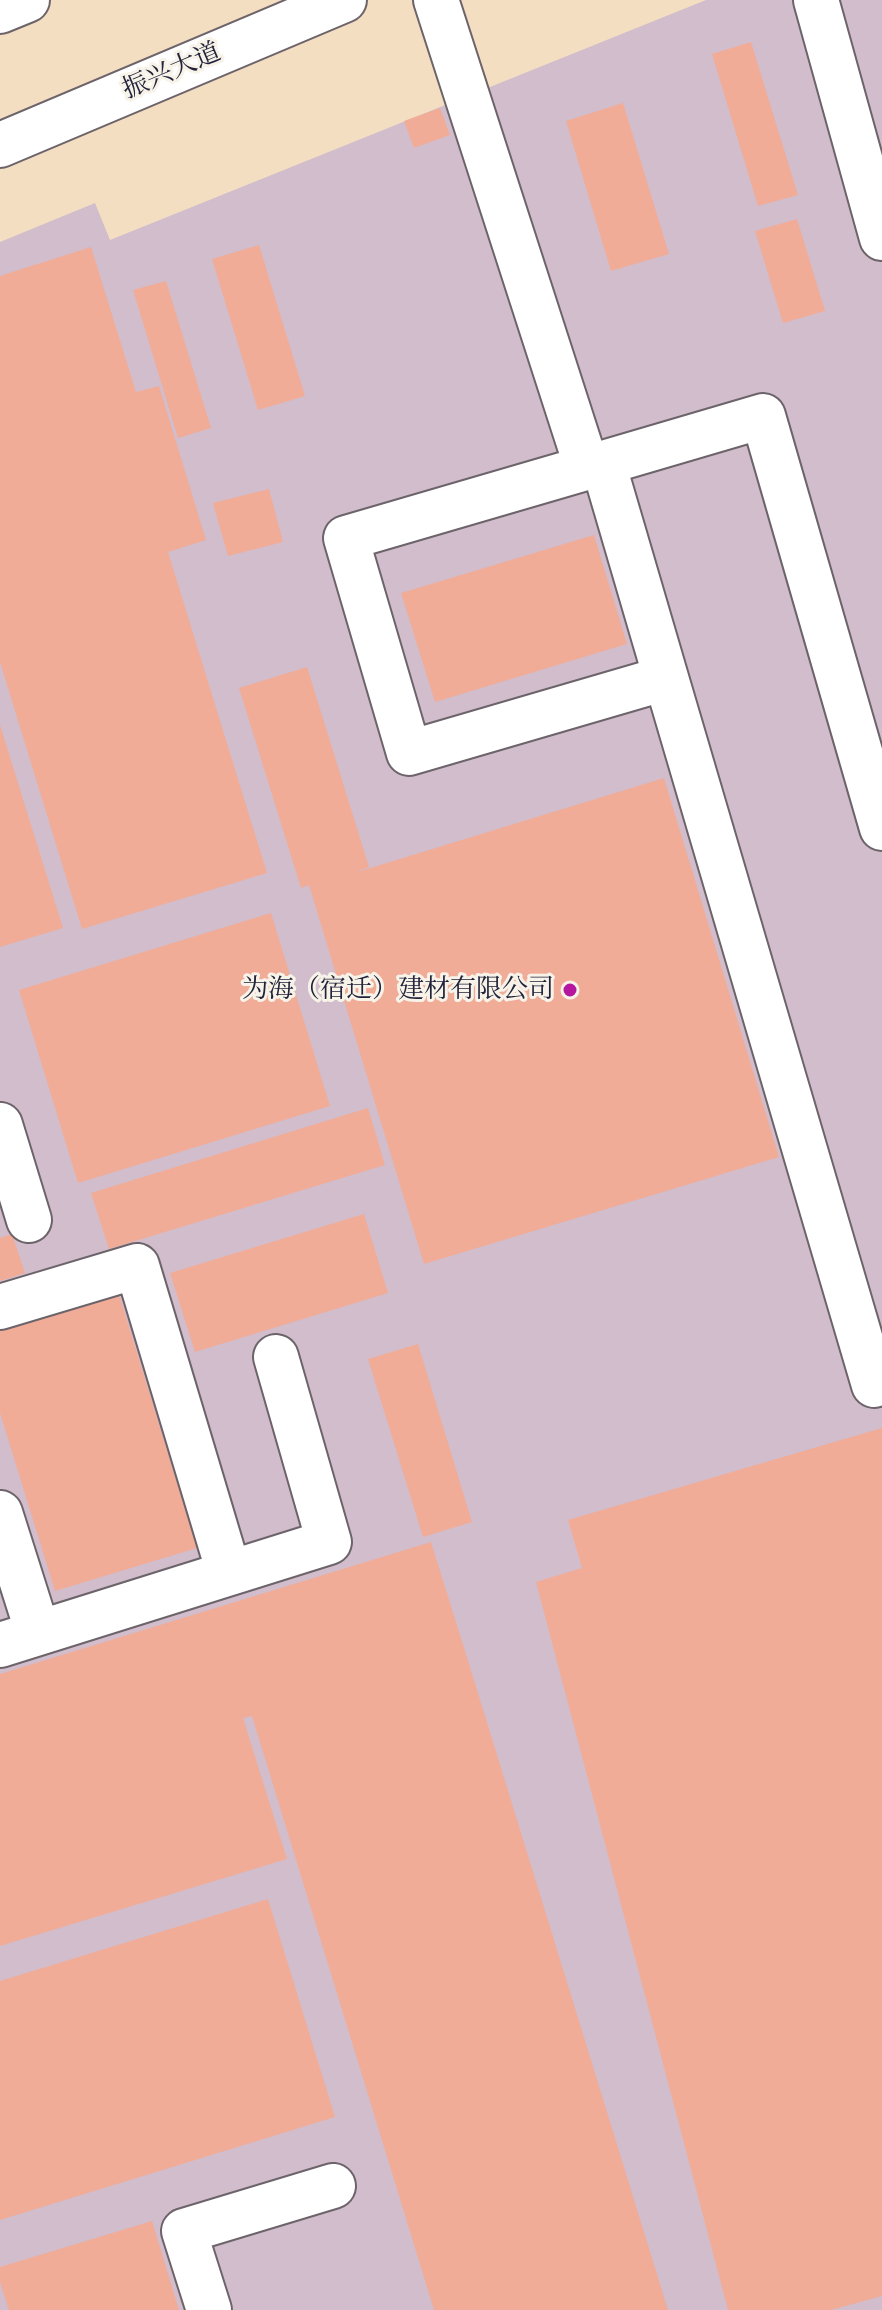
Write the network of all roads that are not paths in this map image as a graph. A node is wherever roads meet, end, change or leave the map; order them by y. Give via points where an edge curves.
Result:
1 (27, 0) edge
2 (344, 0) edge
3 (436, 0) edge
4 (816, 0) edge
5 (0, 11) edge
6 (0, 145) edge
7 (882, 238) edge
8 (595, 465) junction
9 (666, 678) junction
10 (882, 828) edge
11 (0, 1125) edge
12 (29, 1220) dead end
13 (0, 1307) edge
14 (276, 1357) dead end
15 (874, 1385) dead end
16 (0, 1513) edge
17 (229, 1573) junction
18 (19, 1639) edge
19 (333, 2186) dead end
20 (209, 2310) edge

1 - 5 main road
2 - 6 main road, 振兴大道
3 - 8 main road
4 - 7 main road
8 - 9 main road
8 - 9 main road via 346,538 409,753
8 - 10 main road via 763,416
9 - 15 main road
11 - 12 main road
13 - 17 main road via 137,1266
14 - 17 main road via 329,1542
16 - 18 main road
17 - 18 main road
19 - 20 main road via 184,2231

